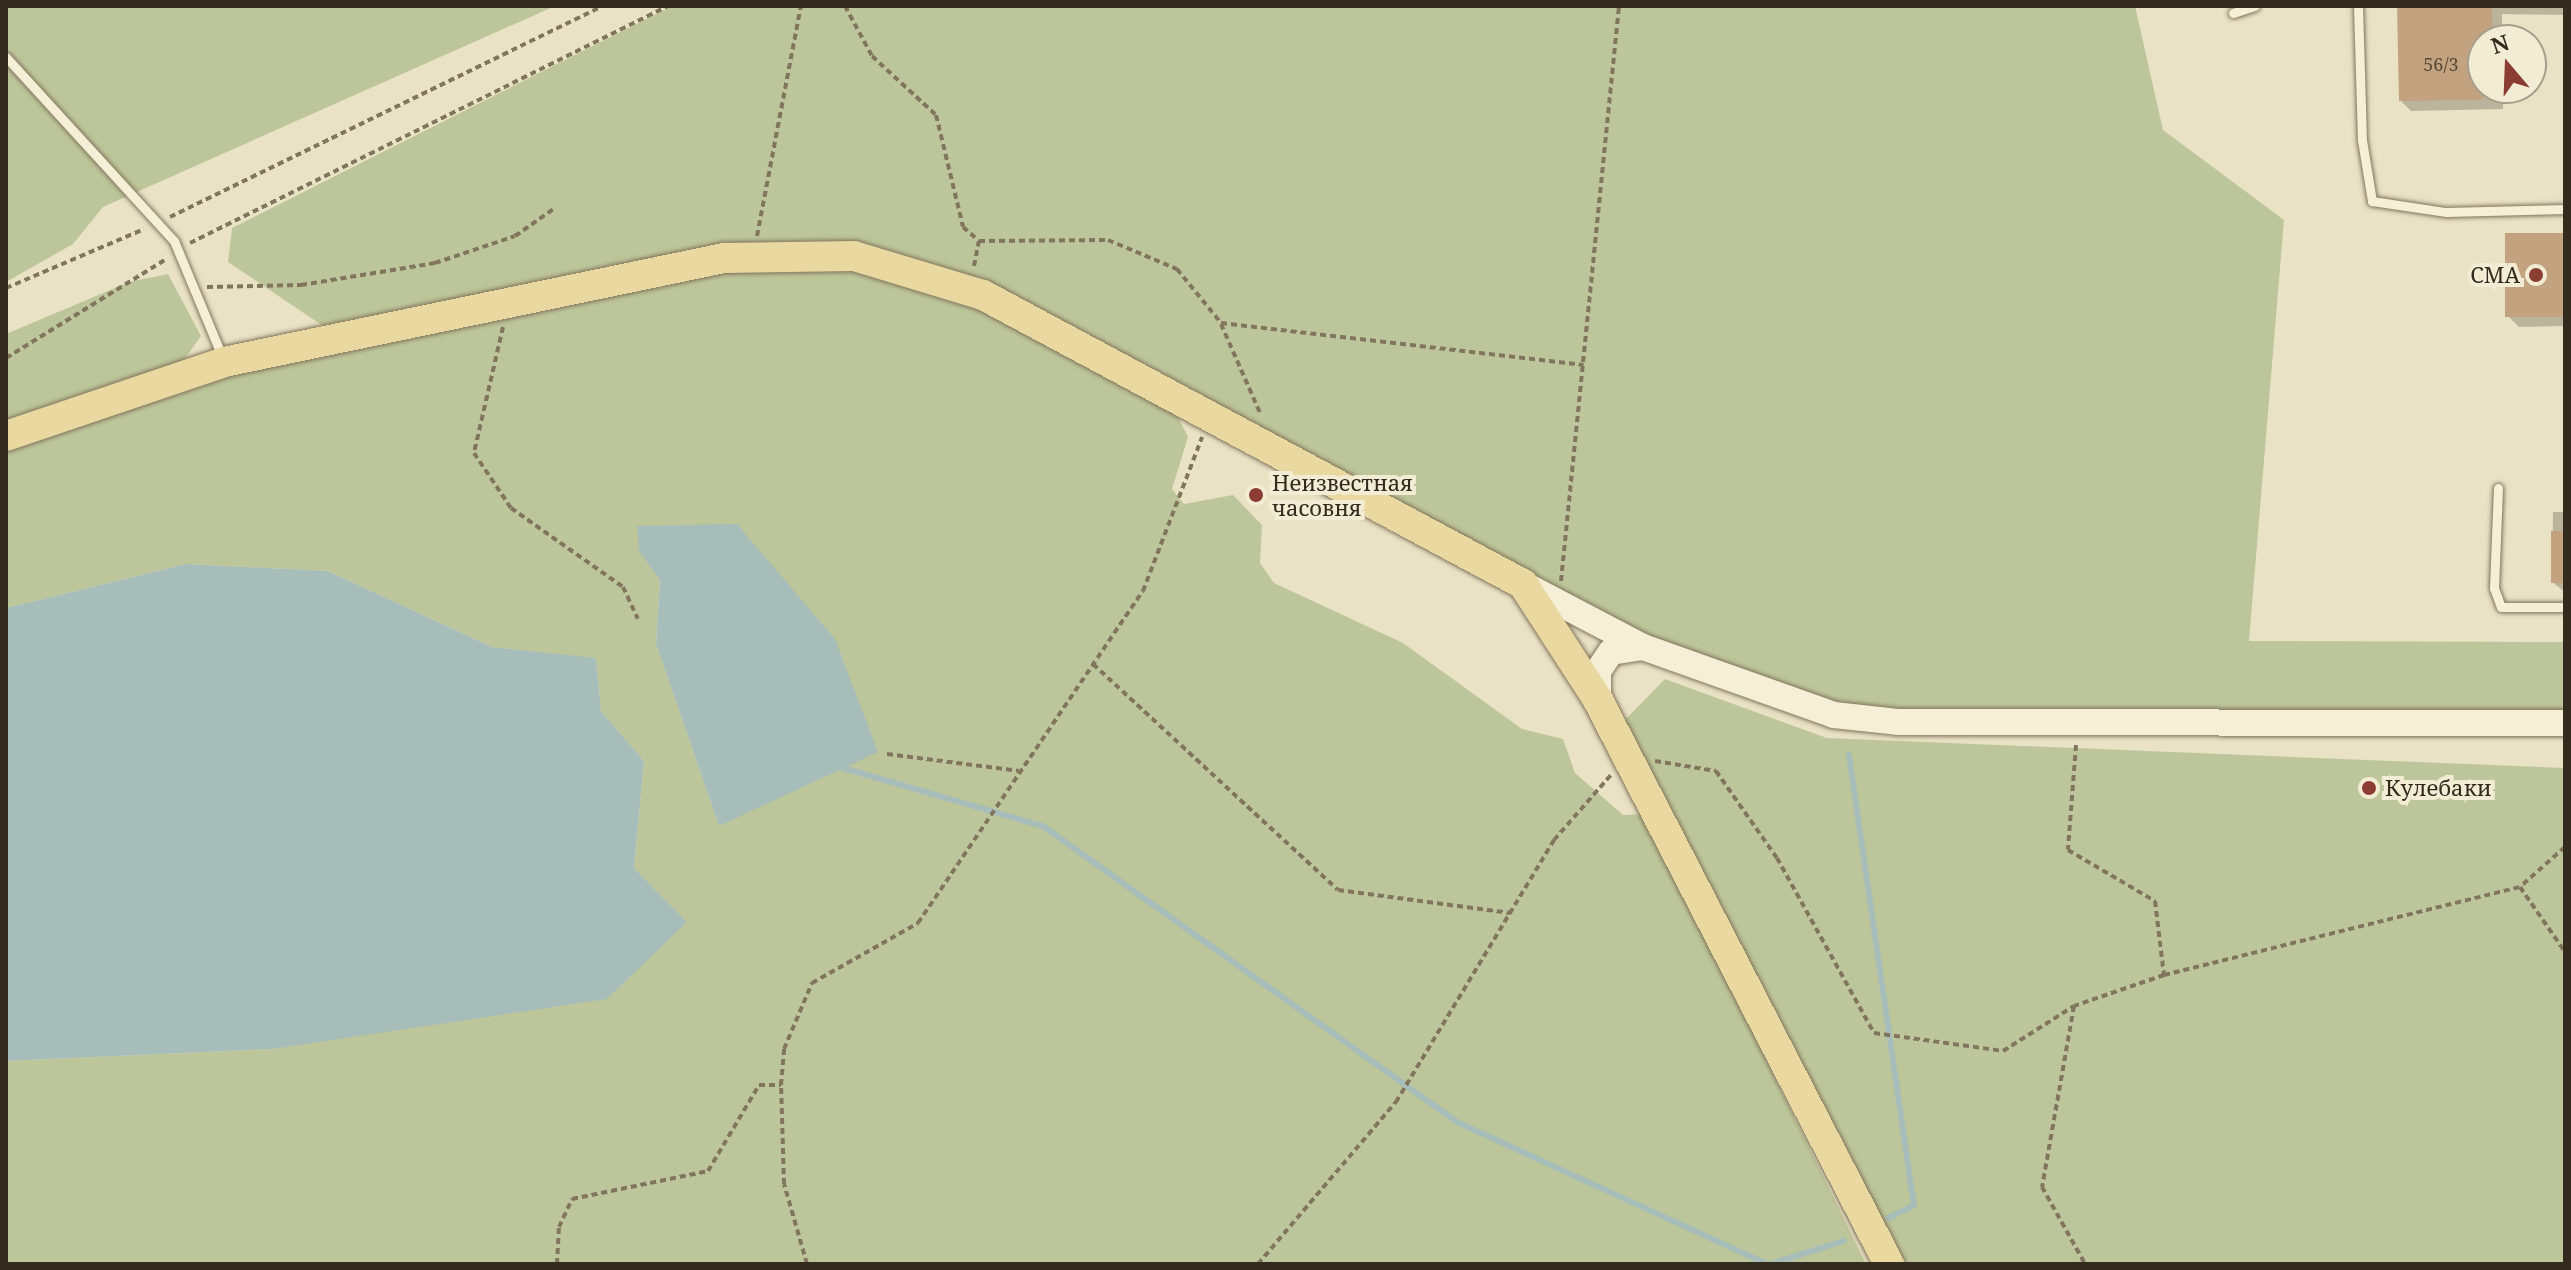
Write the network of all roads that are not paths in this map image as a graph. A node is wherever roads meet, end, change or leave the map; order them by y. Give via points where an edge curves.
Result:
1 (2255, 6) edge
2 (2358, 6) edge
3 (2233, 13) dead end
4 (6, 57) edge
5 (2565, 209) edge
6 (224, 362) junction
7 (6, 436) edge
8 (2498, 488) dead end
9 (1523, 584) junction
10 (2565, 607) edge
11 (1643, 647) junction
12 (1598, 700) junction
13 (2565, 723) edge
14 (1889, 1264) edge

1 - 3 lane
2 - 5 lane via 2372,201 2446,212
4 - 6 lane via 160,222 180,250
6 - 7 main road
6 - 9 main road via 756,254 854,256 928,273
8 - 10 lane via 2494,588 2501,607
9 - 11 main road
9 - 12 main road
11 - 12 main road via 1611,652 1598,671
11 - 13 main road via 1834,715 2077,722
12 - 14 main road

